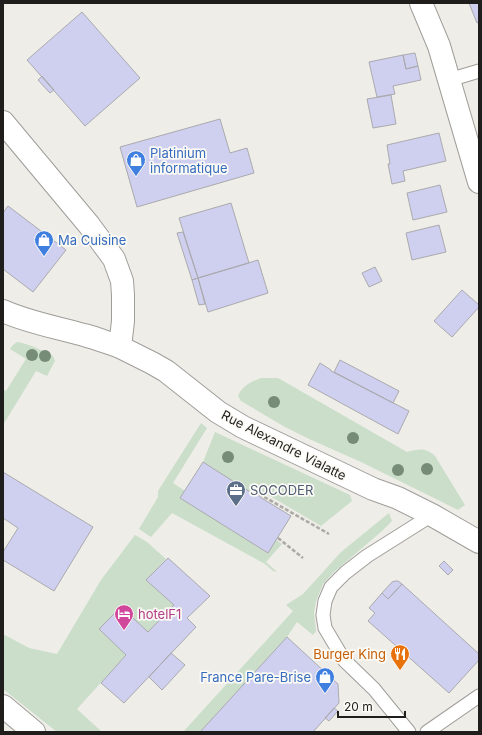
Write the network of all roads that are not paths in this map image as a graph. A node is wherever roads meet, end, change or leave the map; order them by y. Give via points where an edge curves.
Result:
1 (421, 3) edge
2 (479, 71) edge
3 (449, 80) junction
4 (3, 122) edge
5 (479, 182) edge
6 (3, 311) edge
7 (120, 346) junction
8 (432, 515) junction
9 (479, 542) edge
10 (479, 696) edge
11 (3, 706) edge
12 (34, 732) edge
13 (409, 732) edge
14 (427, 732) edge

1 - 3 street via 439,46
2 - 3 lane
3 - 5 street
4 - 7 street via 114,259 122,281 123,295
6 - 7 street, Rue Alexandre Vialatte via 38,324
7 - 8 street, Rue Alexandre Vialatte via 166,371 237,424
8 - 9 street, Rue Alexandre Vialatte
8 - 13 lane via 345,573 331,587 325,601 323,616 325,628 344,660 374,689
10 - 14 lane
11 - 12 street

